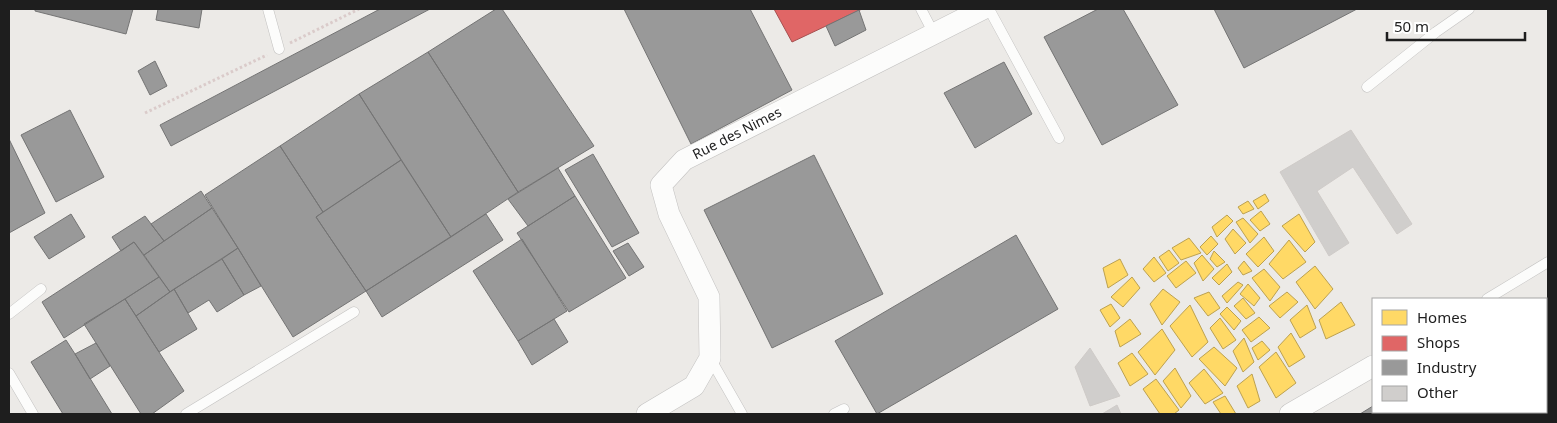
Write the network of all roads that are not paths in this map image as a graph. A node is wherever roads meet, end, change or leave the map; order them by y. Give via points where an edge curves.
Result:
1 (268, 9) edge
2 (921, 9) edge
3 (983, 9) edge
4 (989, 9) edge
5 (1469, 9) edge
6 (934, 34) junction
7 (279, 49) road end
8 (1366, 87) dead end
9 (1059, 138) dead end
10 (1548, 262) edge
11 (41, 289) dead end
12 (1489, 298) edge
13 (354, 312) dead end
14 (9, 314) edge
15 (710, 358) junction
16 (1372, 367) edge
17 (9, 373) edge
18 (844, 409) dead end
19 (33, 414) edge
20 (186, 414) edge
21 (647, 414) edge
22 (742, 414) edge
23 (834, 414) edge
24 (1290, 414) edge

1 - 7 lane
2 - 6 lane
3 - 6 street, Rue des Nimes
4 - 9 lane
5 - 8 lane
6 - 15 street, Rue des Nimes via 684,160 661,185 669,214 709,297
10 - 12 lane
11 - 14 lane
13 - 20 lane
15 - 21 street via 694,386
15 - 22 lane
16 - 24 street
17 - 19 lane
18 - 23 lane

